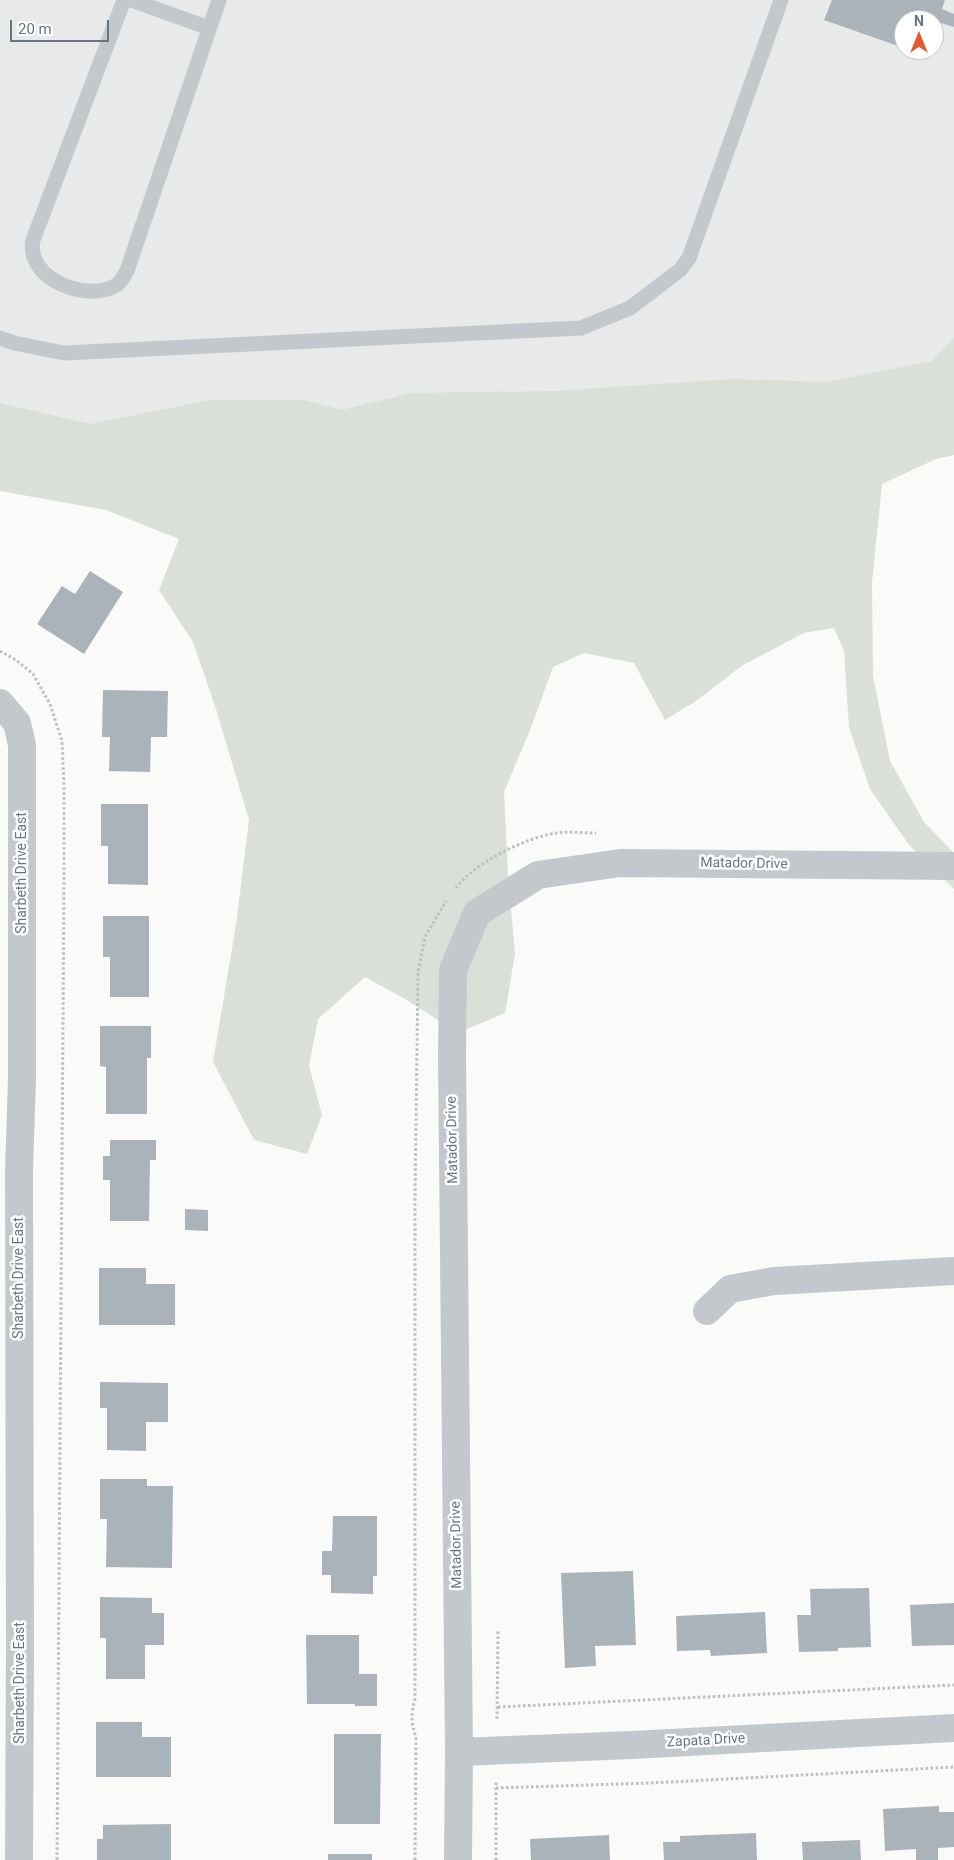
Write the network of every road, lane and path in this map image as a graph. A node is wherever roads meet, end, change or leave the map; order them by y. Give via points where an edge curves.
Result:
1 (124, 0) edge
2 (131, 0) edge
3 (219, 0) edge
4 (781, 0) edge
5 (209, 28) junction
6 (0, 338) edge
7 (0, 651) edge
8 (0, 703) edge
9 (954, 866) edge
10 (11, 1079) edge
11 (954, 1271) edge
12 (707, 1311) dead end
13 (954, 1685) edge
14 (498, 1708) dead end
15 (954, 1728) edge
16 (459, 1752) junction
17 (954, 1768) edge
18 (496, 1788) dead end
19 (19, 1860) edge
20 (57, 1860) edge
21 (458, 1860) edge

1 - 5 lane via 31,249 44,274 69,286 99,291 119,283 127,271
2 - 5 lane
3 - 5 lane
4 - 6 lane via 689,258 680,270 630,308 581,328 64,354
7 - 20 path via 33,674 50,704 62,741
8 - 10 street, Sharbeth Drive East via 16,723 22,745
9 - 16 street, Matador Drive via 620,863 538,875 478,912 453,970
10 - 19 street, Sharbeth Drive East via 19,1171
11 - 12 street via 774,1281 730,1289
13 - 14 path
15 - 16 street, Zapata Drive
16 - 21 street, Matador Drive
17 - 18 path

